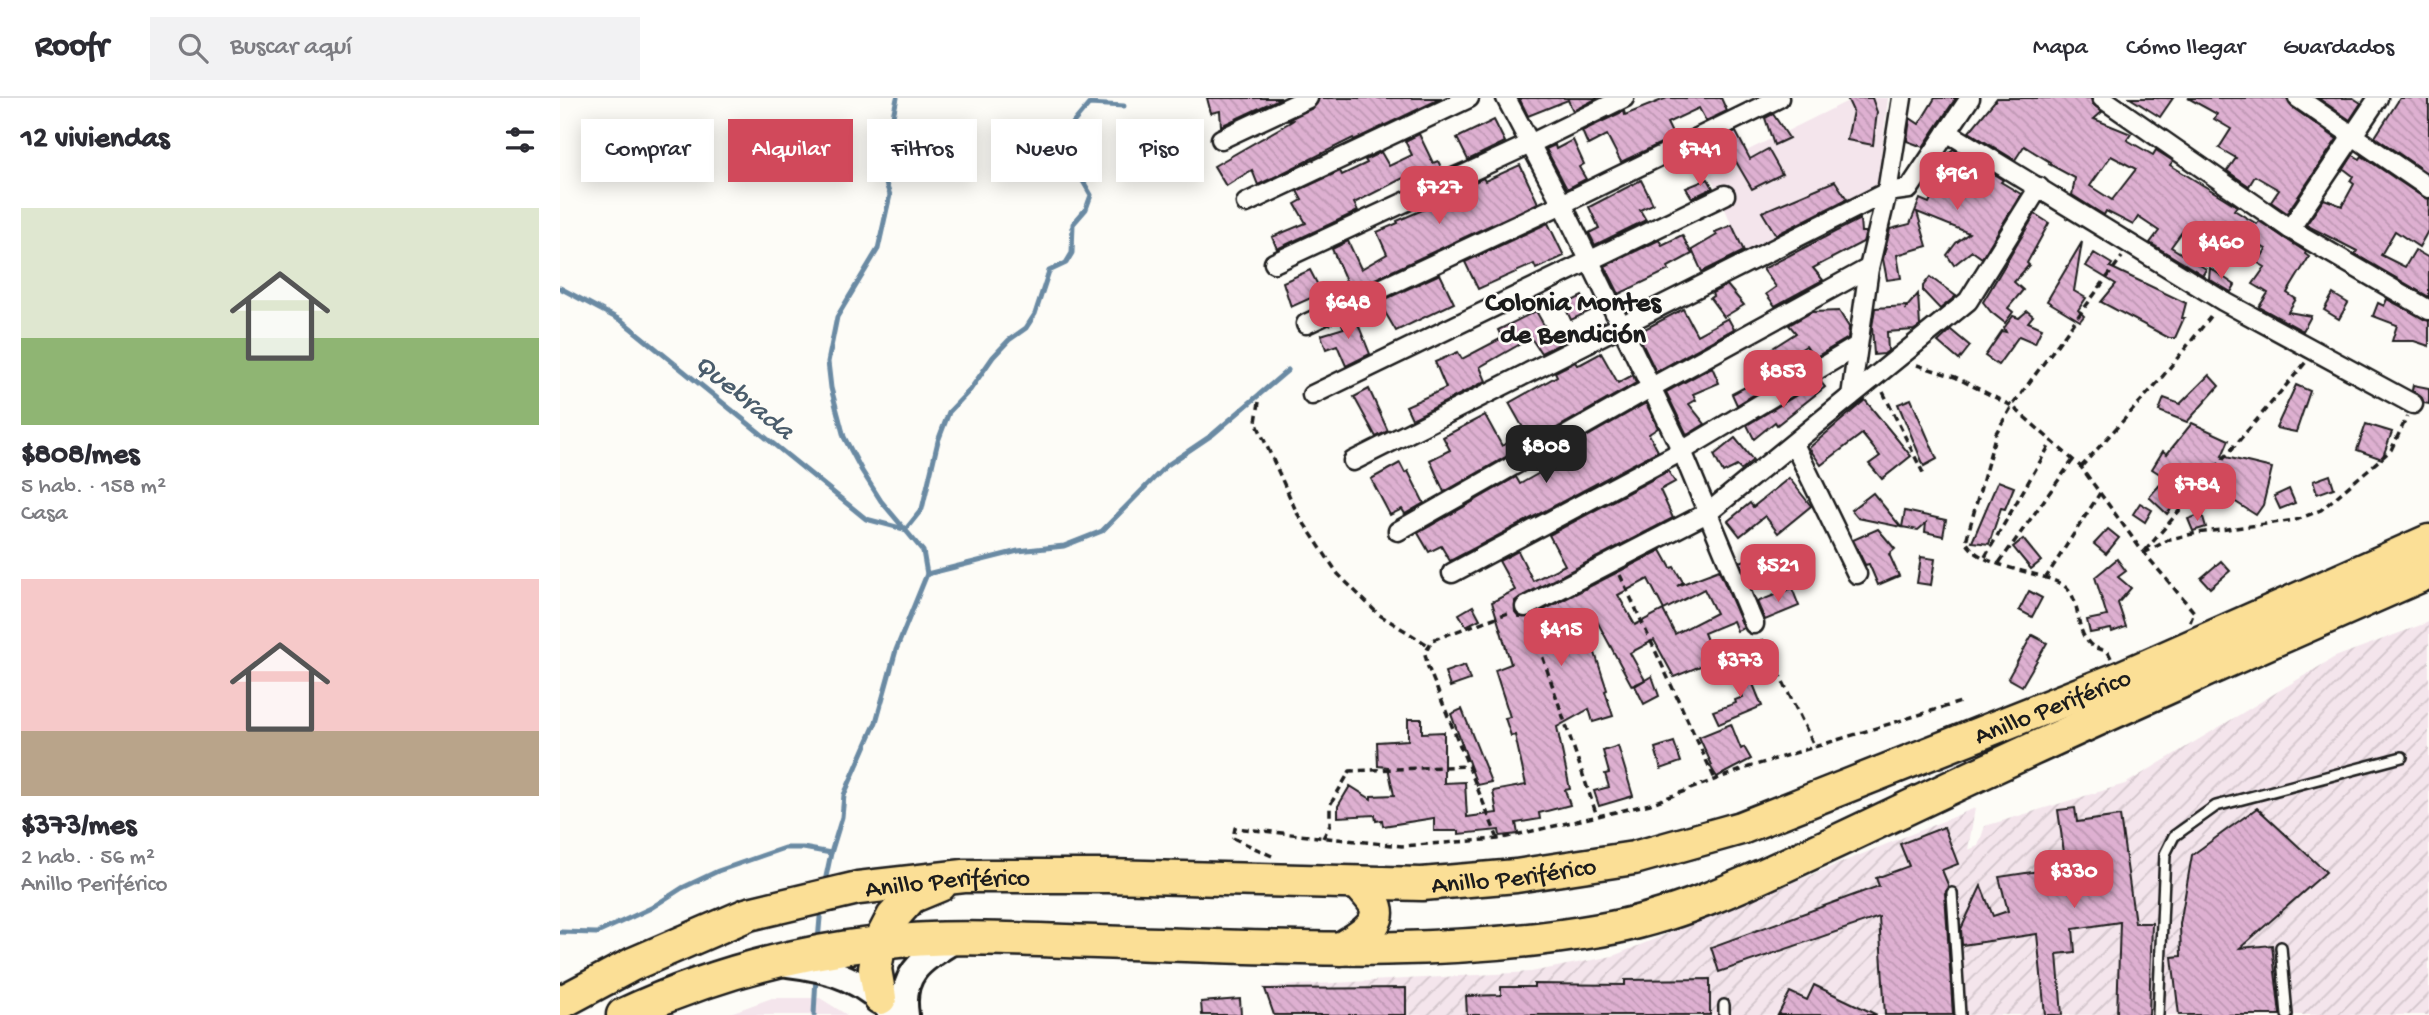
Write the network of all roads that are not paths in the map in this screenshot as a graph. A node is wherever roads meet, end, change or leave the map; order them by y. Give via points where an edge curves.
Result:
1 (1308, 98) edge
2 (1469, 98) edge
3 (1506, 98) edge
4 (1624, 98) edge
5 (1779, 98) edge
6 (1902, 98) edge
7 (1970, 98) edge
8 (2102, 98) edge
9 (2298, 98) edge
10 (2378, 98) edge
11 (1947, 132) junction
12 (2353, 135) junction
13 (1221, 139) dead end
14 (1531, 145) junction
15 (2039, 187) junction
16 (2429, 188) edge
17 (1887, 192) junction
18 (1725, 195) dead end
19 (1246, 203) dead end
20 (1562, 204) junction
21 (2290, 229) junction
22 (1589, 261) junction
23 (1274, 262) dead end
24 (1869, 268) junction
25 (2429, 310) edge
26 (1306, 324) dead end
27 (1620, 326) junction
28 (1857, 346) junction
29 (1650, 388) junction
30 (1312, 395) dead end
31 (1851, 396) junction
32 (2413, 404) road end
33 (1794, 444) junction
34 (1682, 451) junction
35 (1353, 461) dead end
36 (1709, 512) junction
37 (1398, 531) dead end
38 (2429, 541) edge
39 (2429, 572) edge
40 (1452, 573) dead end
41 (1857, 573) dead end
42 (1525, 607) road end
43 (1755, 624) road end
44 (2402, 757) dead end
45 (964, 876) junction
46 (1359, 884) junction
47 (1952, 893) dead end
48 (958, 938) junction
49 (880, 942) junction
50 (2281, 947) dead end
51 (1340, 949) junction
52 (770, 961) junction
53 (560, 1003) edge
54 (1724, 1004) dead end
55 (893, 1009) edge
56 (623, 1015) edge
57 (1724, 1015) edge
58 (1960, 1015) edge
59 (2158, 1015) edge
60 (2287, 1015) edge

1 - 13 street
2 - 19 street
3 - 14 street
4 - 14 street
5 - 20 street
6 - 17 street
7 - 11 street
8 - 21 street
9 - 12 street
10 - 12 street
11 - 15 street
11 - 17 street via 1909,189
12 - 16 street
12 - 21 street
14 - 20 street
14 - 23 street
15 - 31 street via 1968,301
15 - 32 street via 2223,301
17 - 24 street
17 - 27 street
18 - 22 street
20 - 22 street
20 - 26 street
21 - 25 street
22 - 27 street
22 - 30 street
24 - 28 street
24 - 29 street
27 - 29 street
27 - 35 street
28 - 31 street
28 - 34 street
29 - 34 street
29 - 37 street
31 - 33 street
33 - 36 street
33 - 41 street
34 - 36 street
34 - 40 street
36 - 42 street
36 - 43 street
38 - 46 highway, Anillo Periférico via 2120,678 1741,828 1634,858 1516,876
39 - 51 highway, Anillo Periférico via 1678,911 1605,930 1521,942
44 - 59 lane via 2216,806 2174,836 2165,854
45 - 46 highway, Anillo Periférico
45 - 49 highway via 911,897
45 - 53 highway, Anillo Periférico via 858,888 749,914 633,964
46 - 51 highway via 1376,906 1376,917 1364,934
47 - 58 lane
48 - 49 highway, Anillo Periférico
48 - 51 highway, Anillo Periférico
48 - 55 street via 918,963
49 - 52 highway, Anillo Periférico
49 - 55 highway via 875,969
50 - 60 lane
52 - 55 street via 822,968 854,981
52 - 56 highway, Anillo Periférico
54 - 57 lane

